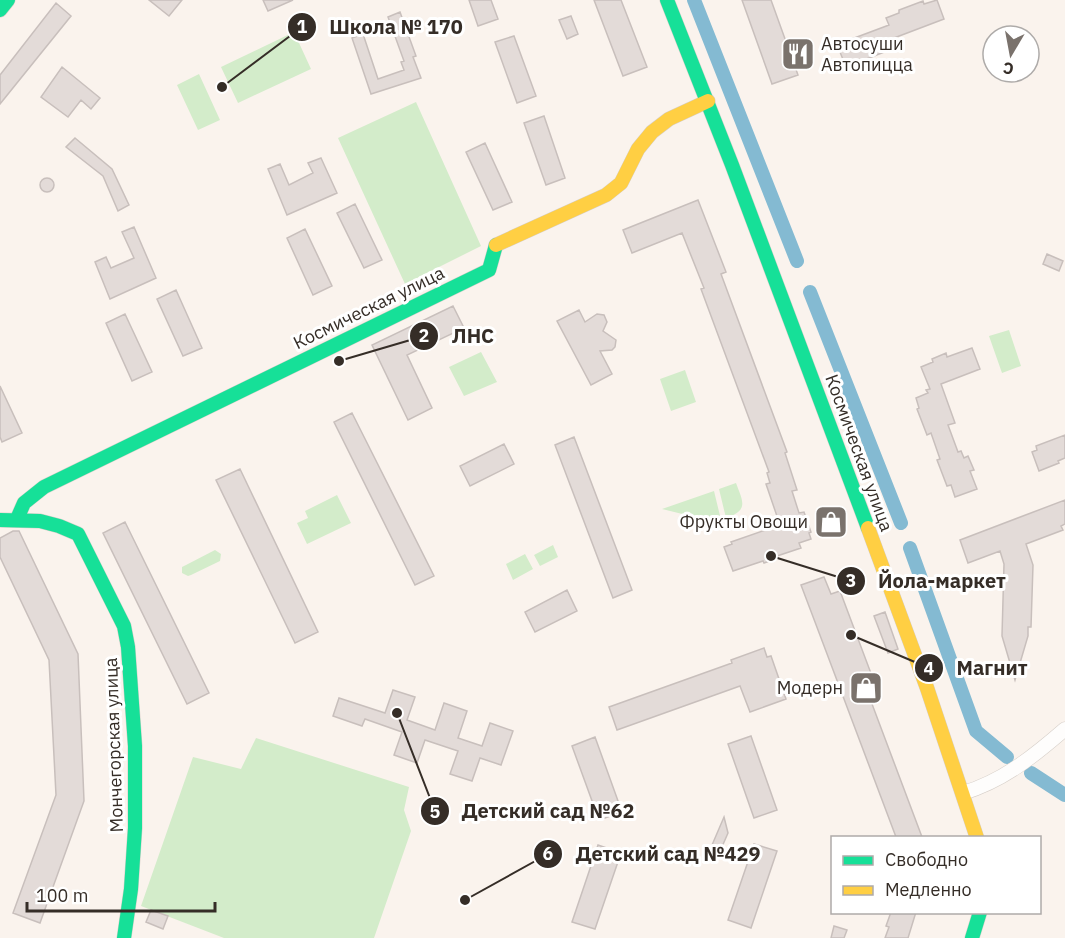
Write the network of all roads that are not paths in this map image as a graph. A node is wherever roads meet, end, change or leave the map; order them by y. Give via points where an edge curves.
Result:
1 (8, 0) edge
2 (667, 0) edge
3 (0, 10) edge
4 (708, 101) junction
5 (17, 519) junction
6 (0, 520) edge
7 (1065, 729) edge
8 (963, 793) junction
9 (977, 836) edge
10 (979, 914) edge
11 (124, 938) edge
12 (972, 938) edge

1 - 3 street
2 - 4 street, Космическая улица
4 - 5 street, Космическая улица via 669,119 652,132 638,149 621,183 606,195 496,245 489,270 29,495 20,506
4 - 8 street, Космическая улица
5 - 6 street, Мончегорская улица
5 - 11 street, Мончегорская улица via 55,523 78,534 124,626 135,746 135,859
7 - 8 street via 1003,776
8 - 9 street
10 - 12 street

